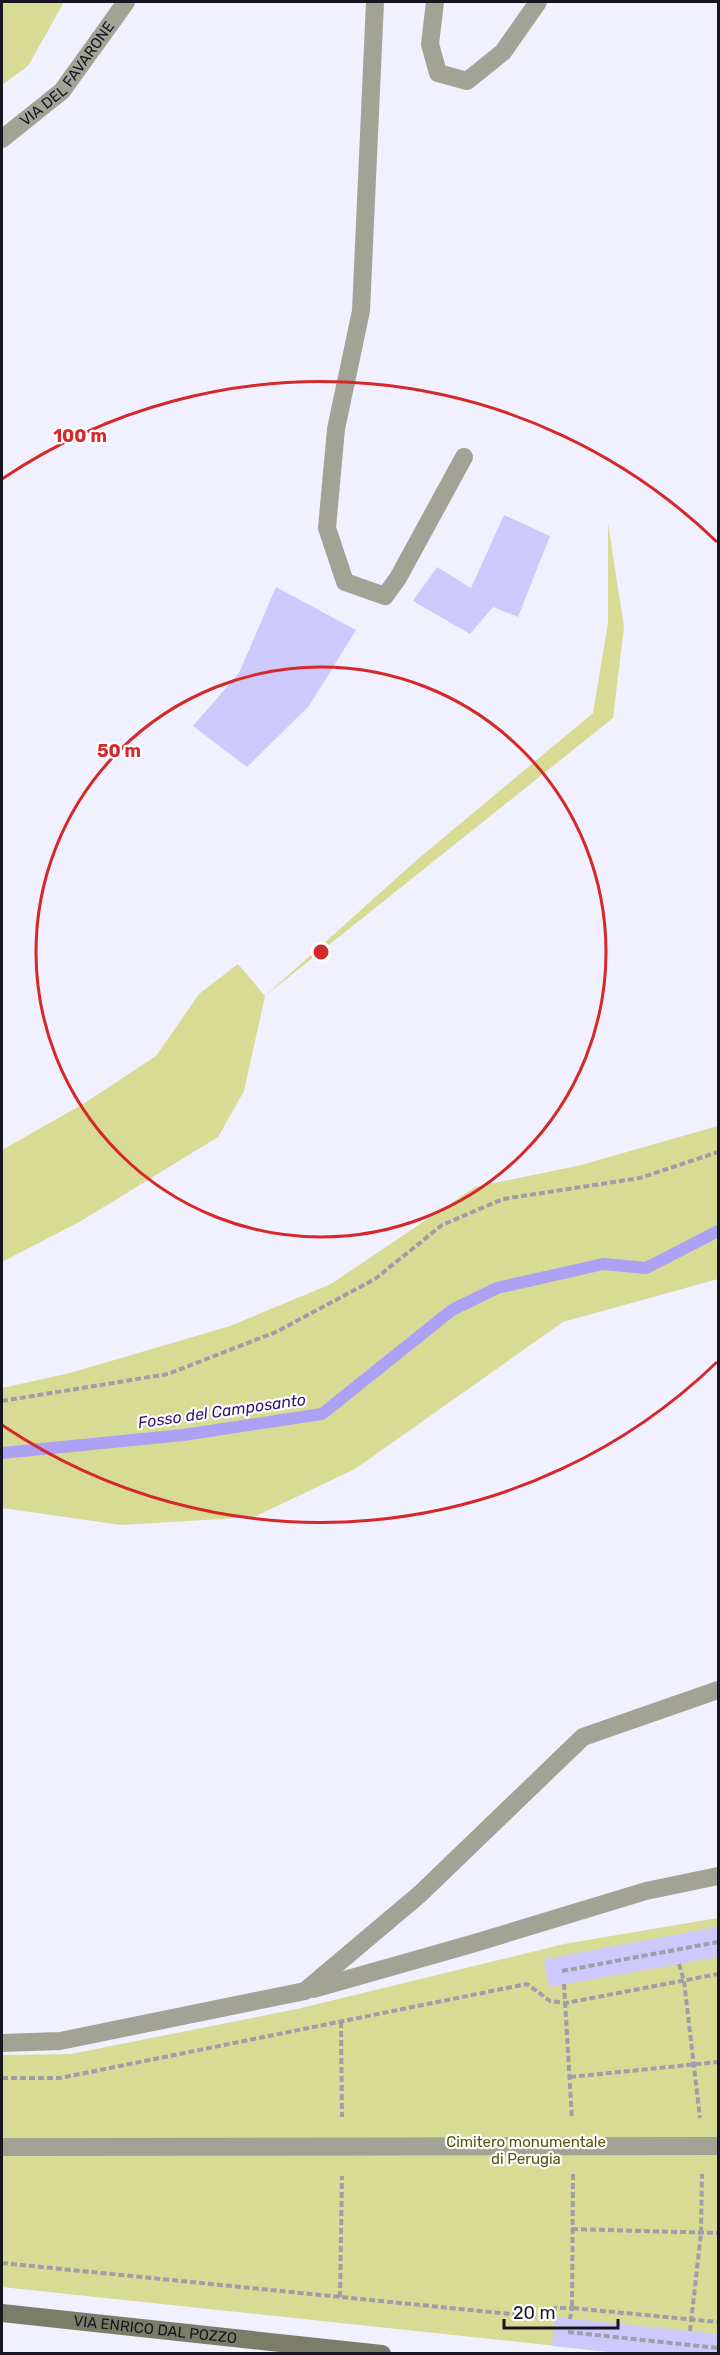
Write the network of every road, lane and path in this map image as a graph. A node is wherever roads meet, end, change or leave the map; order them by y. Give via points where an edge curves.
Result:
1 (126, 2) edge
2 (375, 2) edge
3 (435, 2) edge
4 (538, 2) edge
5 (2, 139) edge
6 (465, 457) dead end
7 (718, 1152) edge
8 (2, 1401) edge
9 (718, 1690) edge
10 (718, 1876) edge
11 (718, 1942) edge
12 (680, 1964) dead end
13 (561, 1971) dead end
14 (718, 1974) edge
15 (684, 1981) junction
16 (564, 1984) dead end
17 (305, 1991) junction
18 (566, 2003) junction
19 (2, 2043) edge
20 (718, 2062) edge
21 (570, 2077) junction
22 (2, 2079) edge
23 (573, 2146) junction
24 (718, 2146) edge
25 (2, 2147) edge
26 (572, 2229) junction
27 (718, 2234) edge
28 (2, 2263) edge
29 (572, 2308) junction
30 (2, 2313) edge
31 (570, 2319) dead end
32 (692, 2319) junction
33 (718, 2322) edge
34 (690, 2331) dead end
35 (568, 2332) dead end
36 (718, 2348) edge
37 (382, 2354) edge

1 - 5 street, VIA DEL FAVARONE via 62,91
2 - 6 street via 360,311 336,429 327,528 345,582 385,596
3 - 4 street via 430,44 438,73 467,81 504,52
7 - 8 path via 640,1178 503,1199 442,1225 375,1279 276,1332 168,1374
9 - 17 street via 583,1737 420,1894
10 - 17 street via 646,1891
11 - 13 path
12 - 15 path
14 - 15 path
15 - 18 path
16 - 18 path
17 - 19 street via 60,2042
18 - 21 path
18 - 22 path via 550,2001 527,1984 60,2078
20 - 21 path
21 - 23 path
23 - 24 street
23 - 25 street
23 - 26 path
26 - 27 path
26 - 29 path
28 - 29 path via 550,2318 555,2308
29 - 31 path
29 - 32 path
30 - 37 street, VIA ENRICO DAL POZZO
32 - 33 path
32 - 34 path
35 - 36 path

